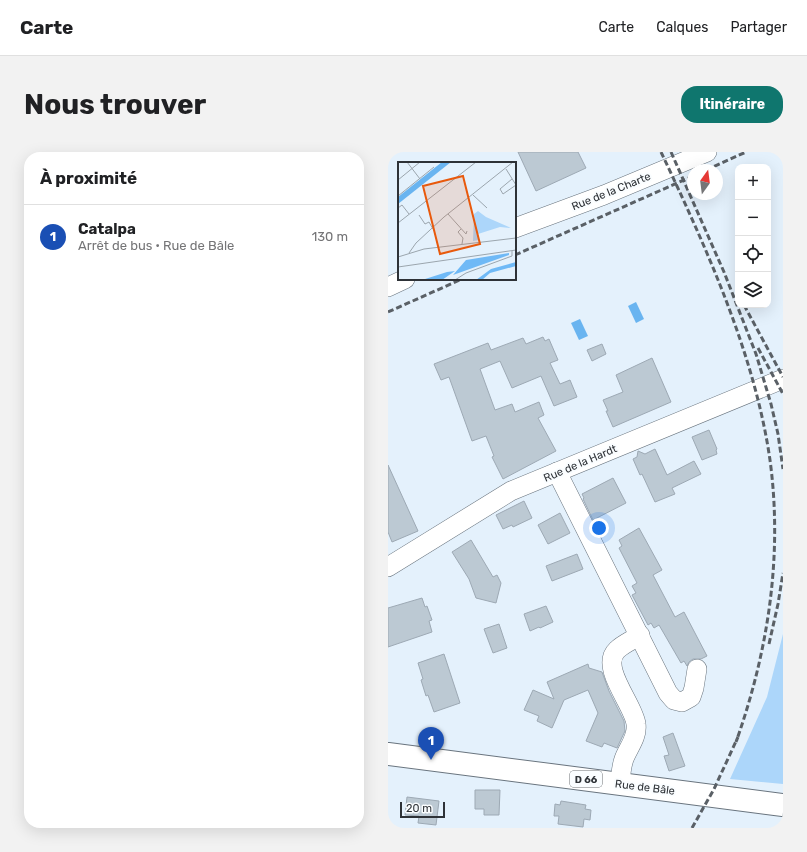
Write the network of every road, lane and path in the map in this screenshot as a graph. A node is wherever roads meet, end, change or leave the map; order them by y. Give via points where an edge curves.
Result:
1 (707, 152) edge
2 (516, 228) edge
3 (403, 280) edge
4 (388, 287) edge
5 (783, 379) edge
6 (557, 472) junction
7 (388, 567) edge
8 (640, 635) junction
9 (697, 669) dead end
10 (388, 754) edge
11 (620, 784) junction
12 (783, 805) edge

1 - 2 street, Rue de la Charte via 604,195
3 - 4 street
5 - 6 street, Rue de la Hardt
6 - 7 street, Rue de la Hardt via 511,491
6 - 8 street
8 - 9 street via 668,693 674,700 682,702 691,697
8 - 11 street via 617,650 611,663 613,674 628,701 636,725 624,760
10 - 11 main road, Rue de Bâle / D 66
11 - 12 main road, Rue de Bâle / D 66

